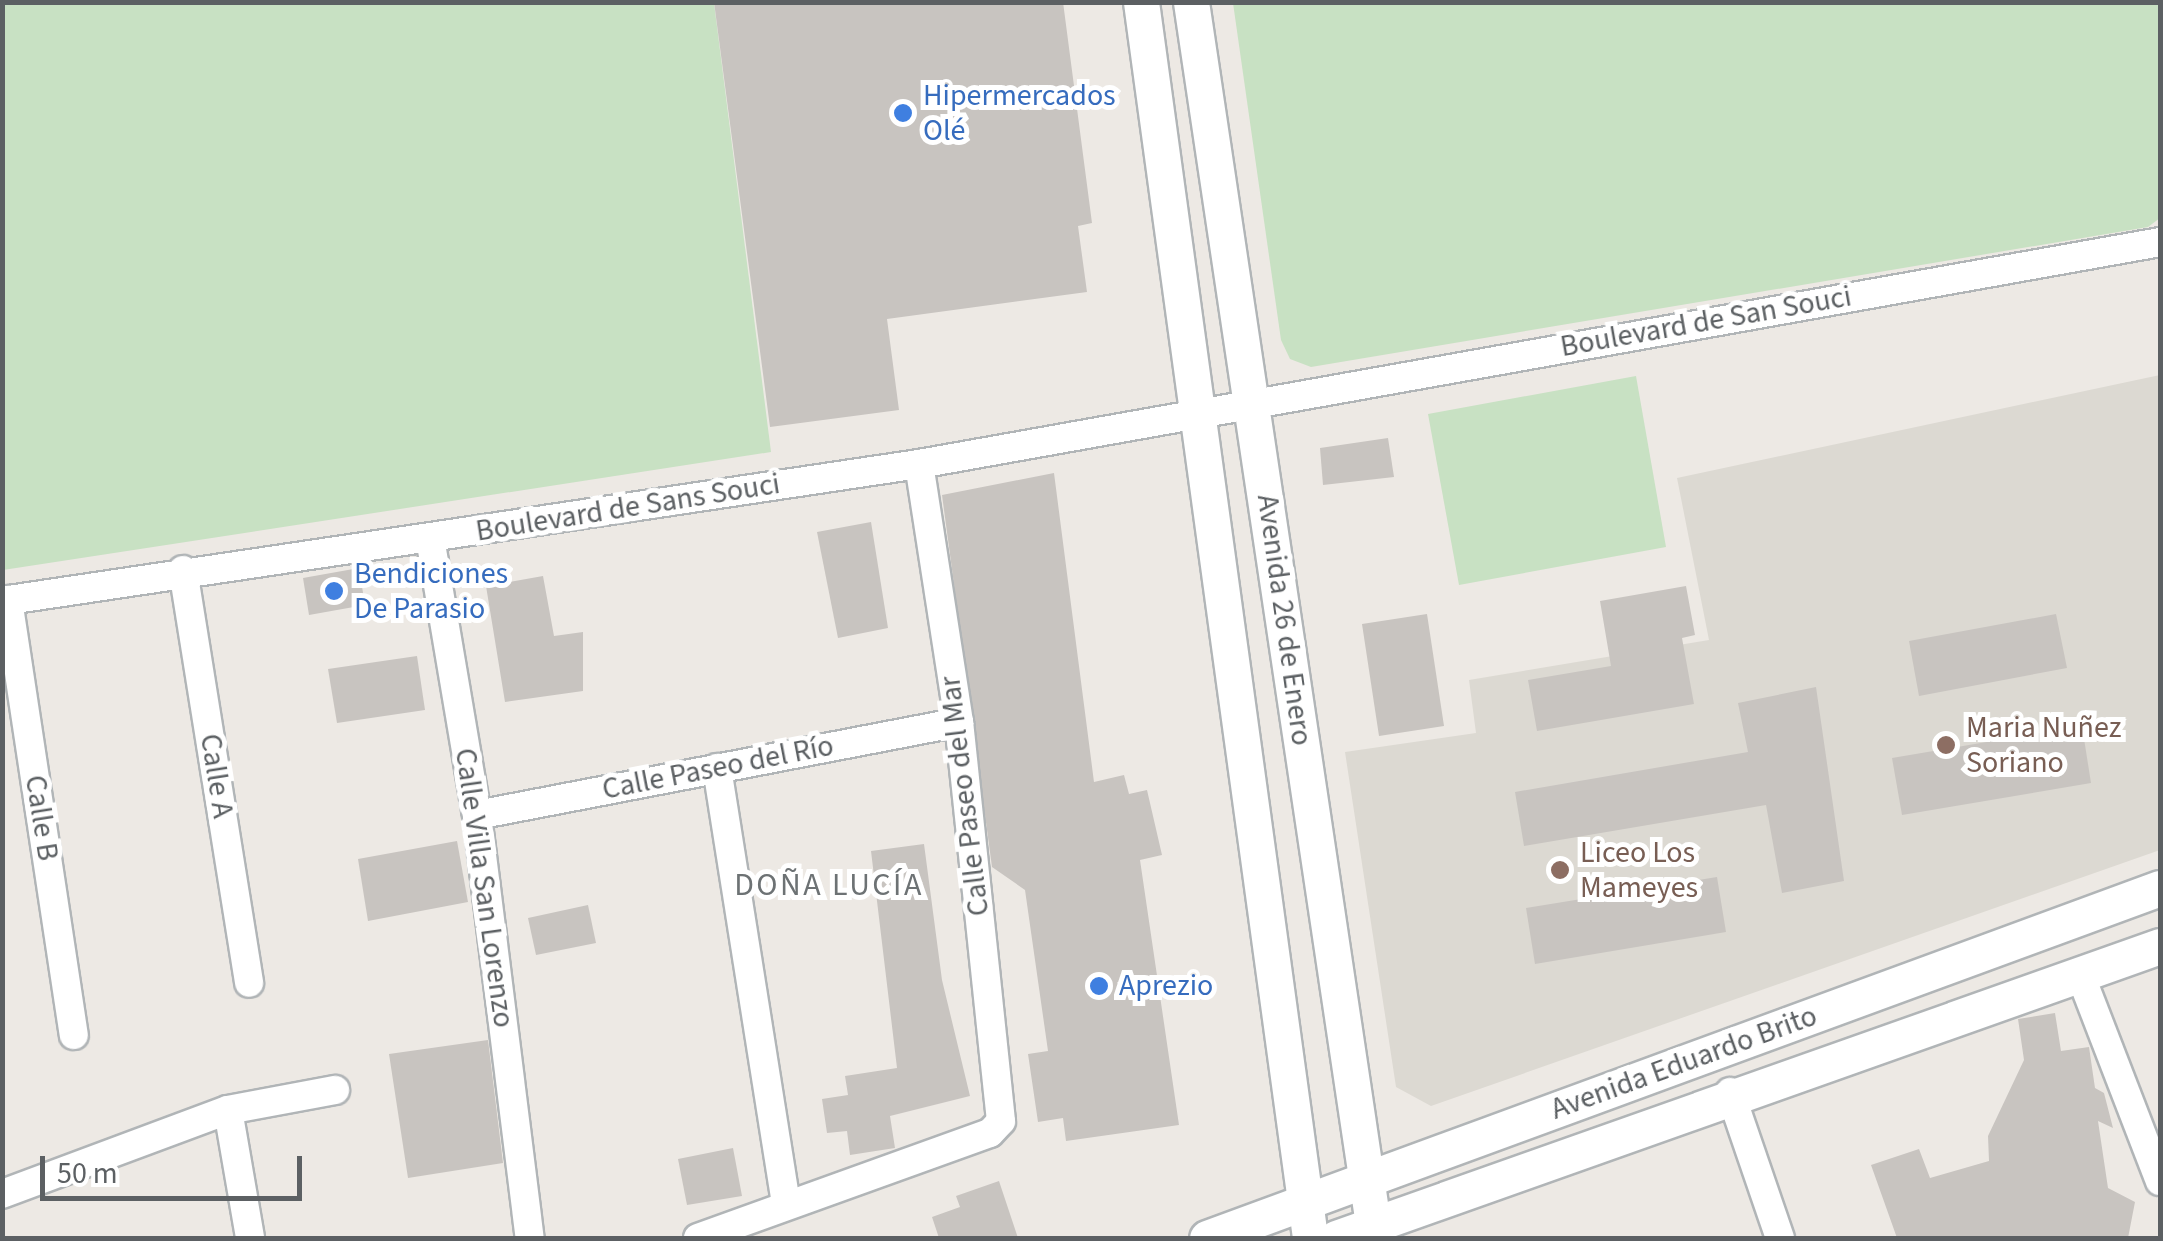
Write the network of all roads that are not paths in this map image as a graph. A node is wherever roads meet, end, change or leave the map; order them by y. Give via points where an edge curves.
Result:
1 (1141, 2) edge
2 (1191, 2) edge
3 (2160, 242) edge
4 (1252, 401) junction
5 (1200, 409) junction
6 (919, 464) junction
7 (430, 538) junction
8 (183, 570) junction
9 (5, 601) edge
10 (958, 722) junction
11 (718, 768) junction
12 (477, 815) junction
13 (2160, 888) edge
14 (2160, 946) edge
15 (2080, 974) junction
16 (249, 983) dead end
17 (74, 1035) dead end
18 (335, 1090) dead end
19 (1730, 1092) junction
20 (228, 1110) junction
21 (1366, 1179) junction
22 (2160, 1181) edge
23 (2, 1194) edge
24 (1306, 1201) junction
25 (786, 1205) junction
26 (1374, 1232) edge
27 (250, 1238) edge
28 (530, 1238) edge
29 (698, 1238) edge
30 (1208, 1238) edge
31 (1310, 1238) edge
32 (1336, 1238) edge
33 (1780, 1238) edge

1 - 5 street, Avenida 26 de Enero
2 - 4 street, Avenida 26 de Enero
3 - 4 street, Boulevard de San Souci
4 - 5 street, Boulevard de Sans Souci
4 - 21 street, Avenida 26 de Enero
5 - 6 street, Boulevard de Sans Souci
5 - 24 street, Avenida 26 de Enero
6 - 7 street, Boulevard de Sans Souci
6 - 10 street, Calle Paseo del Mar
7 - 8 street, Boulevard de Sans Souci
7 - 12 street, Calle Villa San Lorenzo
8 - 9 street, Boulevard de Sans Souci
8 - 16 street, Calle A
9 - 17 street, Calle B
10 - 11 street, Calle Paseo del Río
10 - 25 street, Calle Paseo del Mar via 998,1128
11 - 12 street, Calle Paseo del Río
11 - 25 street
12 - 28 street, Calle Villa San Lorenzo
13 - 21 street, Avenida Eduardo Brito
14 - 15 street, Avenida Eduardo Brito
15 - 19 street, Avenida Eduardo Brito
15 - 22 street
18 - 20 street
19 - 26 street, Avenida Eduardo Brito
19 - 33 street
20 - 23 street
20 - 27 street
21 - 24 street, Avenida Eduardo Brito
21 - 26 street, Avenida 26 de Enero
24 - 30 street, Avenida Eduardo Brito
24 - 31 street, Avenida 26 de Enero
25 - 29 street
26 - 32 street, Avenida Eduardo Brito

